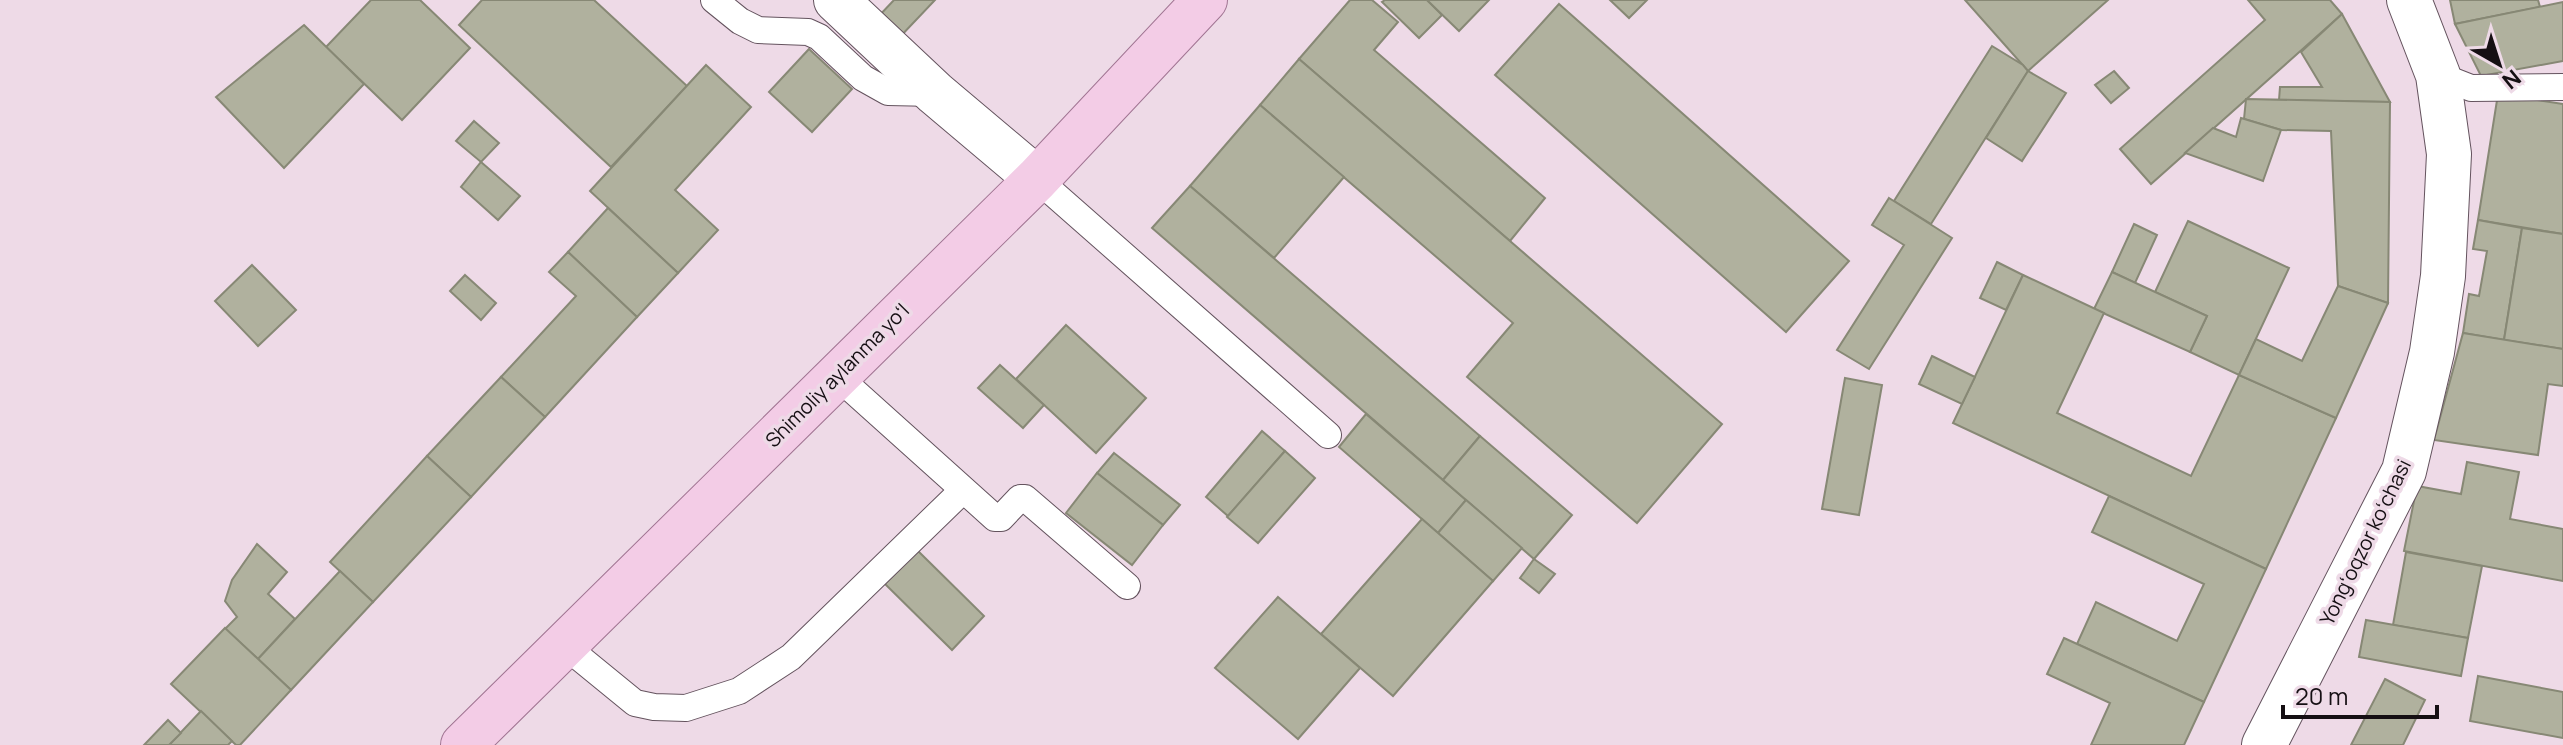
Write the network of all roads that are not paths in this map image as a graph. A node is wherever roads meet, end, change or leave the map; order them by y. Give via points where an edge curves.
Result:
1 (714, 0) edge
2 (836, 0) edge
3 (1205, 0) edge
4 (2409, 0) edge
5 (2438, 75) junction
6 (2563, 87) edge
7 (935, 93) junction
8 (1037, 179) junction
9 (837, 376) junction
10 (1328, 435) dead end
11 (963, 490) junction
12 (1127, 586) dead end
13 (564, 645) junction
14 (463, 745) edge
15 (2264, 745) edge

1 - 7 lane via 758,30 819,37 863,78 888,92
2 - 7 street
3 - 8 main road, Shimoliy aylanma yoʻl
4 - 5 street, Yongʻoqzor koʻchasi
5 - 6 lane via 2471,88
5 - 15 street, Yongʻoqzor koʻchasi via 2449,154 2443,276 2432,352 2404,471
7 - 8 street
8 - 9 main road, Shimoliy aylanma yoʻl
8 - 10 lane
9 - 11 lane
9 - 13 main road, Shimoliy aylanma yoʻl
11 - 12 lane via 995,518 1025,498
11 - 13 lane via 791,657 739,691 686,708 635,703
13 - 14 main road, Shimoliy aylanma yoʻl

